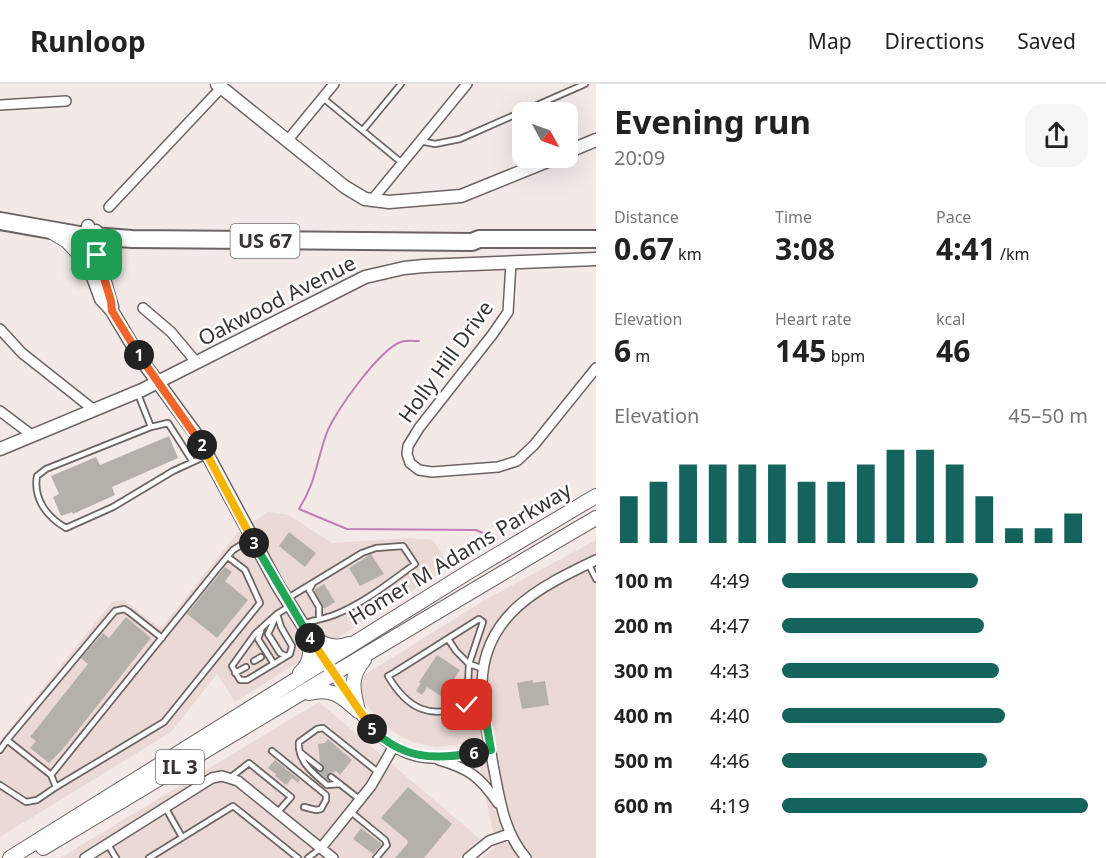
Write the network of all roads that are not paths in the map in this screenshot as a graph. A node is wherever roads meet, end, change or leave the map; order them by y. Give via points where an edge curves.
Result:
1 (334, 84) edge
2 (400, 84) edge
3 (467, 84) edge
4 (585, 84) edge
5 (219, 86) edge
6 (323, 98) junction
7 (66, 101) dead end
8 (0, 105) edge
9 (363, 130) junction
10 (596, 140) edge
11 (287, 141) junction
12 (420, 141) junction
13 (578, 147) edge
14 (402, 163) junction
15 (530, 168) edge
16 (372, 200) junction
17 (109, 207) dead end
18 (0, 210) edge
19 (0, 221) edge
20 (51, 231) junction
21 (92, 232) junction
22 (117, 238) junction
23 (596, 238) edge
24 (479, 239) junction
25 (596, 259) edge
26 (512, 263) junction
27 (94, 265) junction
28 (143, 308) dead end
29 (0, 329) edge
30 (196, 363) junction
31 (596, 368) edge
32 (158, 381) junction
33 (138, 392) junction
34 (94, 410) junction
35 (0, 411) edge
36 (151, 428) junction
37 (33, 436) junction
38 (0, 449) edge
39 (208, 455) junction
40 (193, 462) junction
41 (596, 495) edge
42 (596, 518) edge
43 (596, 525) edge
44 (252, 538) junction
45 (228, 557) junction
46 (592, 562) edge
47 (323, 576) junction
48 (596, 579) edge
49 (288, 602) junction
50 (451, 602) junction
51 (277, 614) junction
52 (319, 617) junction
53 (271, 620) junction
54 (303, 628) junction
55 (364, 637) junction
56 (162, 638) junction
57 (448, 639) junction
58 (374, 650) junction
59 (286, 656) junction
60 (261, 657) dead end
61 (254, 661) dead end
62 (325, 662) junction
63 (273, 664) junction
64 (469, 664) junction
65 (246, 667) dead end
66 (484, 669) junction
67 (235, 674) junction
68 (334, 675) junction
69 (288, 685) junction
70 (299, 697) junction
71 (483, 703) junction
72 (467, 705) junction
73 (358, 711) junction
74 (7, 741) junction
75 (394, 746) junction
76 (0, 750) edge
77 (298, 750) junction
78 (491, 750) junction
79 (272, 751) dead end
80 (431, 758) junction
81 (320, 768) dead end
82 (379, 773) junction
83 (51, 776) junction
84 (231, 777) junction
85 (331, 777) dead end
86 (340, 784) junction
87 (0, 785) edge
88 (56, 787) junction
89 (361, 800) junction
90 (165, 807) junction
91 (304, 807) dead end
92 (501, 807) junction
93 (351, 812) junction
94 (278, 813) junction
95 (509, 834) junction
96 (183, 837) junction
97 (107, 843) junction
98 (321, 848) junction
99 (474, 856) edge
100 (10, 858) edge
101 (26, 858) edge
102 (85, 858) edge
103 (116, 858) edge
104 (149, 858) edge
105 (298, 858) edge
106 (308, 858) edge
107 (333, 858) edge
108 (376, 858) edge
109 (526, 858) edge

1 - 6 street
2 - 9 lane
3 - 12 street
4 - 12 lane via 459,139 435,144
5 - 11 street
5 - 17 street
6 - 9 lane
6 - 11 street
7 - 8 street
9 - 14 lane
10 - 13 street
11 - 16 street via 345,187
12 - 14 street
14 - 16 street
15 - 16 street via 461,196 401,203
18 - 21 highway, US 67
19 - 20 highway, US 67
20 - 21 highway, US 67
20 - 27 main road
21 - 22 highway, US 67
21 - 24 highway, US 67 via 473,235
21 - 27 street
22 - 24 highway, US 67 via 438,242
22 - 27 main road
23 - 24 highway, US 67
25 - 26 street, Oakwood Avenue
26 - 30 street, Oakwood Avenue via 414,267 365,277
26 - 31 street, Holly Hill Drive via 508,312 419,428 407,450 410,463 419,470 432,472 498,467 517,461
27 - 32 street via 101,299
28 - 30 street via 171,332
29 - 34 street via 22,353
30 - 32 street, Oakwood Avenue
32 - 33 street, Oakwood Avenue
32 - 39 street
33 - 34 street, Oakwood Avenue
33 - 36 lane
34 - 37 street, Oakwood Avenue
35 - 37 street
36 - 40 lane via 168,423
36 - 40 lane via 37,476 40,505 66,528 113,507
37 - 38 street, Oakwood Avenue
39 - 40 lane
39 - 44 street
41 - 55 main road, Homer M Adams Parkway / IL 3
42 - 50 main road, Homer M Adams Parkway / IL 3
43 - 50 main road
44 - 45 lane
44 - 49 street
45 - 56 lane
45 - 88 lane via 245,570 260,603 164,722
46 - 48 lane
46 - 66 street via 540,588 516,606 500,627
47 - 49 lane
47 - 52 lane via 309,590 319,607
47 - 52 lane via 376,548 404,546 415,564 351,607 333,616
49 - 51 lane
49 - 54 street
50 - 58 main road, Homer M Adams Parkway / IL 3
51 - 53 lane
51 - 59 lane via 292,646 291,654
51 - 59 lane via 268,634
52 - 54 lane
53 - 63 lane via 258,639
53 - 67 lane via 234,662
54 - 55 main road via 324,645 336,647
54 - 62 street
54 - 69 main road via 310,646 310,662
55 - 62 main road, Homer M Adams Parkway / IL 3
56 - 74 lane via 124,609 115,610
56 - 83 lane
57 - 64 lane
57 - 64 lane via 479,619 483,622
57 - 72 lane via 388,676 402,696 422,709 448,712
58 - 68 main road, Homer M Adams Parkway / IL 3
58 - 73 main road via 354,674
59 - 63 lane
60 - 61 lane
62 - 68 street
62 - 69 main road, Homer M Adams Parkway / IL 3
63 - 67 lane via 247,680 240,680
64 - 66 lane
64 - 72 lane
65 - 67 lane
66 - 71 street
68 - 70 main road, Homer M Adams Parkway / IL 3
68 - 73 street
69 - 100 main road, Homer M Adams Parkway / IL 3
70 - 73 main road via 328,690
70 - 101 main road, Homer M Adams Parkway / IL 3
71 - 72 lane
71 - 78 street
73 - 75 street via 370,727
74 - 76 lane
74 - 83 lane
75 - 80 street
75 - 82 street
77 - 81 lane
77 - 82 lane via 299,742 323,728
77 - 86 lane via 309,771 327,785
78 - 80 street
78 - 92 street
79 - 91 lane via 326,795 321,809
80 - 92 street via 470,771
82 - 89 street
83 - 88 lane
84 - 90 street via 212,778
84 - 94 street
84 - 94 lane via 249,763 291,797
85 - 86 lane
86 - 89 lane
87 - 88 lane via 26,802 37,800
89 - 93 street
90 - 96 lane
90 - 97 street
92 - 95 street
93 - 98 street
93 - 108 lane via 385,840 387,844
94 - 98 street
95 - 99 street via 489,841
95 - 109 street
96 - 104 lane
96 - 105 lane via 233,806
97 - 102 street
97 - 103 lane
98 - 106 lane
98 - 107 street

